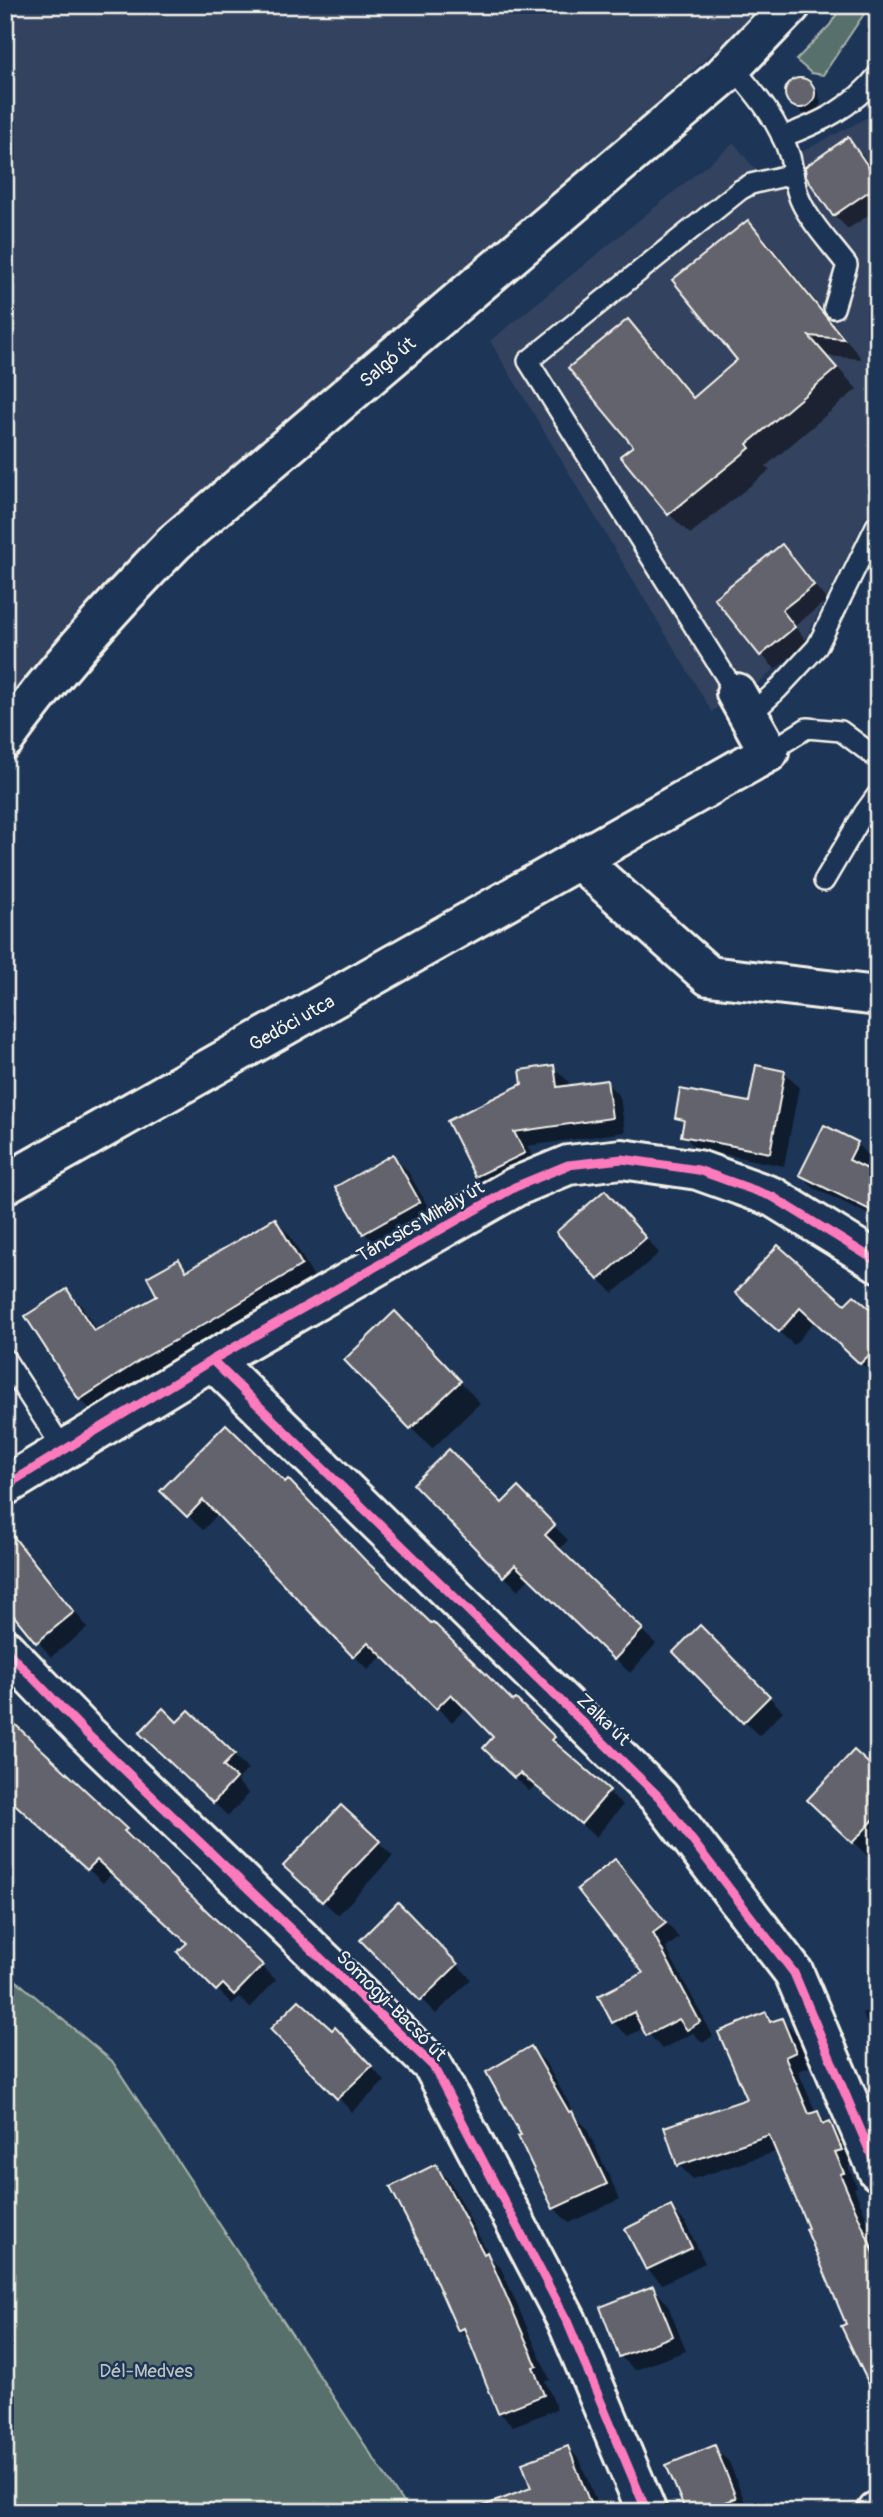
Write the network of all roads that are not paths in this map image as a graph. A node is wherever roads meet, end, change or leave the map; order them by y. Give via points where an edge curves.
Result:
1 (791, 5) edge
2 (732, 66) junction
3 (878, 75) edge
4 (782, 137) junction
5 (793, 174) junction
6 (834, 308) dead end
7 (876, 526) edge
8 (743, 705) junction
9 (5, 739) edge
10 (769, 752) junction
11 (878, 759) edge
12 (878, 794) edge
13 (579, 860) junction
14 (824, 881) dead end
15 (878, 996) edge
16 (5, 1184) edge
17 (878, 1262) edge
18 (5, 1359) edge
19 (212, 1360) junction
20 (64, 1450) junction
21 (5, 1486) edge
22 (5, 1649) edge
23 (878, 2171) edge
24 (647, 2512) edge

1 - 2 street, Salgó út
2 - 4 lane via 767,109
2 - 9 street, Salgó út via 175,542 111,607
3 - 4 lane via 843,109
4 - 5 lane
5 - 6 lane via 811,220 847,265
5 - 8 lane via 740,190 528,361
7 - 8 lane via 817,647 777,690
8 - 10 street
10 - 11 lane via 807,728 841,731
10 - 13 street, Gedőci utca
12 - 14 lane
13 - 15 street via 709,976
13 - 16 street, Gedőci utca
17 - 19 street, Táncsics Mihály út via 773,1197 698,1170 622,1159 568,1165 515,1187
18 - 20 lane
19 - 20 street, Táncsics Mihály út
19 - 23 street, Zalka út via 659,1797 794,1973
20 - 21 street, Táncsics Mihály út
22 - 24 street, Somogyi-Bacsó út via 85,1732 433,2066 567,2321

